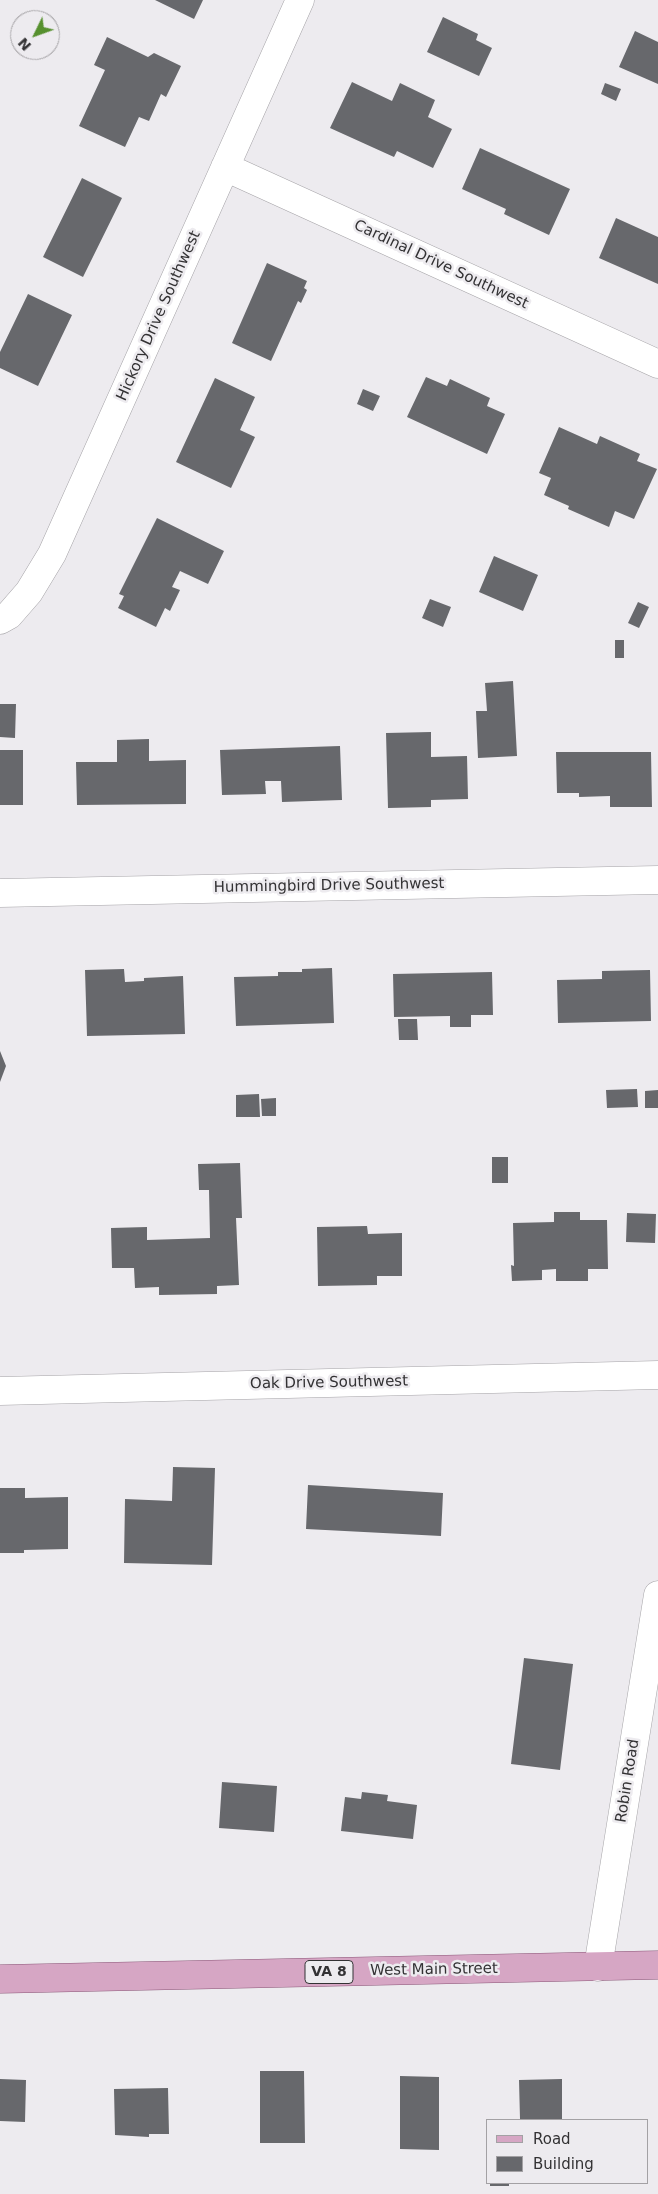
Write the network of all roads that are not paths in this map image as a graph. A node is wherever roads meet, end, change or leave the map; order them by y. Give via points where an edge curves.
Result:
1 (300, 0) edge
2 (225, 167) junction
3 (658, 364) edge
4 (0, 620) edge
5 (658, 880) edge
6 (0, 893) edge
7 (658, 1375) edge
8 (0, 1391) edge
9 (658, 1595) edge
10 (658, 1965) edge
11 (598, 1967) junction
12 (0, 1979) edge

1 - 2 street, Hickory Drive Southwest
2 - 3 street, Cardinal Drive Southwest
2 - 4 street, Hickory Drive Southwest via 52,554 29,592 9,615
5 - 6 street, Hummingbird Drive Southwest
7 - 8 street, Oak Drive Southwest
9 - 11 street, Robin Road
10 - 11 main road, West Main Street / VA 8
11 - 12 main road, West Main Street / VA 8

